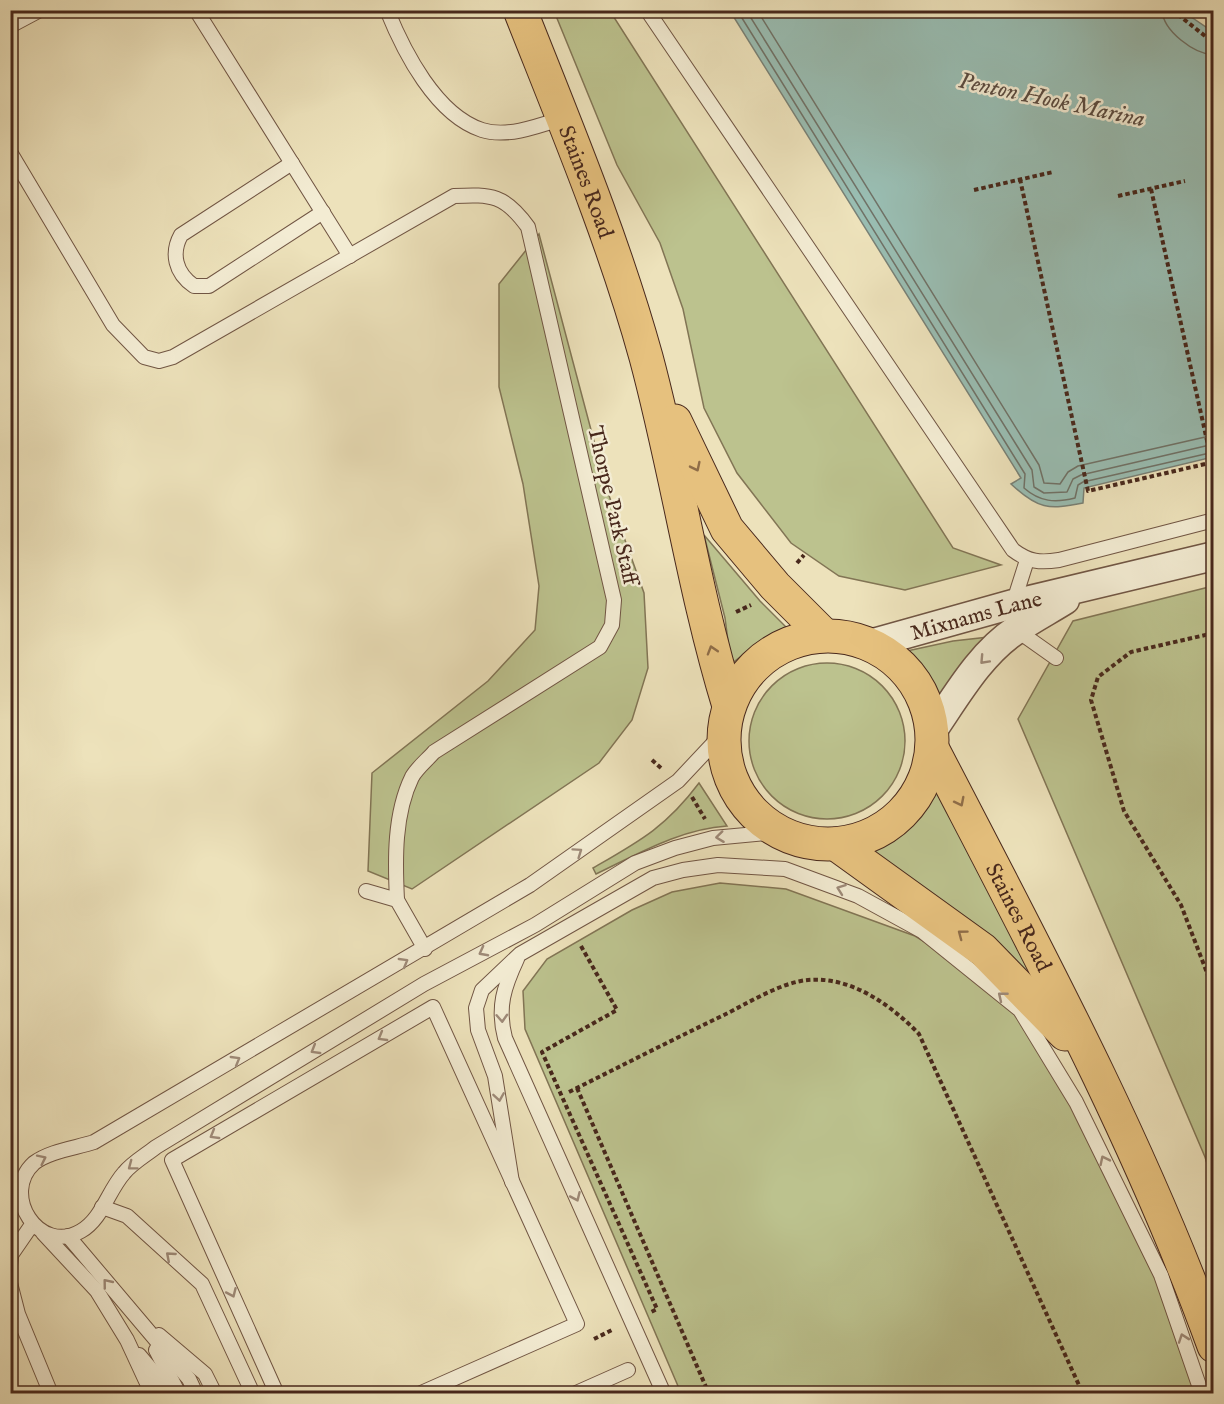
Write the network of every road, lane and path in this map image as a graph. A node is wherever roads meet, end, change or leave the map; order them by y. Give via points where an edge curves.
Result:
1 (40, 10) edge
2 (196, 10) edge
3 (387, 10) edge
4 (520, 10) edge
5 (647, 10) edge
6 (1172, 10) edge
7 (10, 26) edge
8 (1214, 43) edge
9 (563, 118) junction
10 (10, 152) edge
11 (292, 163) junction
12 (1053, 172) dead end
13 (1020, 179) junction
14 (1185, 182) dead end
15 (1151, 189) junction
16 (974, 190) dead end
17 (1118, 196) dead end
18 (323, 212) junction
19 (350, 256) junction
20 (645, 356) junction
21 (1213, 462) edge
22 (1214, 520) edge
23 (1214, 556) edge
24 (1027, 560) junction
25 (759, 601) dead end
26 (734, 614) dead end
27 (1014, 617) junction
28 (1214, 633) edge
29 (824, 636) junction
30 (870, 644) junction
31 (1056, 658) dead end
32 (726, 719) junction
33 (933, 740) junction
34 (652, 760) dead end
35 (662, 768) dead end
36 (691, 794) dead end
37 (710, 827) dead end
38 (778, 832) junction
39 (836, 844) junction
40 (366, 891) dead end
41 (397, 900) junction
42 (535, 925) junction
43 (581, 945) dead end
44 (425, 949) junction
45 (519, 954) junction
46 (1214, 991) edge
47 (1102, 1083) junction
48 (577, 1088) junction
49 (569, 1092) dead end
50 (512, 1182) junction
51 (102, 1207) junction
52 (37, 1230) junction
53 (68, 1236) junction
54 (10, 1266) edge
55 (10, 1283) edge
56 (127, 1308) junction
57 (632, 1321) junction
58 (147, 1333) junction
59 (127, 1340) junction
60 (1214, 1346) edge
61 (628, 1370) dead end
62 (51, 1394) edge
63 (152, 1394) edge
64 (164, 1394) edge
65 (179, 1394) edge
66 (196, 1394) edge
67 (215, 1394) edge
68 (253, 1394) edge
69 (277, 1394) edge
70 (419, 1394) edge
71 (574, 1394) edge
72 (664, 1394) edge
73 (710, 1394) edge
74 (1083, 1394) edge
75 (1202, 1394) edge

1 - 7 lane
2 - 11 lane
3 - 9 lane via 403,49 446,109 483,130 524,131
4 - 9 main road, Staines Road
5 - 24 lane via 993,523 1012,550
6 - 8 path
9 - 20 main road, Staines Road via 592,191
10 - 19 lane, Thorpe Park Staff via 113,325 144,357 159,361 173,357
11 - 18 lane
11 - 18 lane via 181,235 174,247 174,257 181,271 194,286 209,286
12 - 13 path
13 - 16 path
13 - 21 path via 1088,491
14 - 15 path
15 - 17 path
15 - 21 path
18 - 19 lane
19 - 41 lane, Thorpe Park Staff via 454,196 500,198 515,210 528,227 614,600 612,625 600,647 434,752 413,775 403,804 394,859
20 -> 29 main road, Staines Road via 727,529
32 -> 20 main road, Staines Road via 695,565
22 - 24 lane via 1059,560
23 - 27 street, Mixnams Lane via 1082,590
24 - 27 lane
25 - 26 path
27 - 30 street, Mixnams Lane
27 - 31 lane
27 -> 33 street, Mixnams Lane via 976,668
28 - 46 path via 1131,652 1098,677 1091,700 1124,811 1181,905
29 - 30 main road
29 - 32 main road via 793,642 765,656 744,679
30 - 33 main road via 894,658 914,679 926,704
32 - 38 main road via 725,756 731,779 758,818
44 -> 32 lane via 530,885 678,782
33 - 39 main road via 926,779 904,811 864,838
33 -> 47 main road, Staines Road
34 - 35 path
36 - 37 path
38 - 39 main road
38 -> 42 lane via 713,838 635,863
47 -> 39 main road, Staines Road via 1055,1022 983,950
40 - 41 lane
41 - 44 lane
42 - 45 lane
42 -> 51 lane via 424,984 156,1147 124,1172
43 - 57 path via 617,1010 542,1052 657,1309
52 -> 44 lane via 21,1208 19,1187 33,1164 94,1142
45 -> 50 lane via 482,990 476,1008 478,1030 495,1076
45 -> 57 lane via 506,983 499,1016 505,1038
75 -> 45 lane via 1161,1275 1076,1102 1020,1010 922,931 858,896 785,869 718,865 653,878
47 - 60 main road, Staines Road via 1185,1265
48 - 49 path
48 - 73 path
48 - 74 path via 768,993 807,980 838,982 870,995 899,1014 919,1034
50 -> 69 lane via 433,1007 172,1160
50 - 70 lane via 577,1324
51 - 53 lane via 88,1226
68 -> 51 lane via 202,1284 127,1216
52 - 53 lane
52 - 54 lane via 11,1255
52 - 59 lane via 97,1290
56 -> 53 lane
55 - 62 lane via 18,1314
56 - 58 lane
56 - 67 lane via 206,1374
57 - 72 lane
58 - 65 lane
58 - 66 lane via 189,1378
59 - 63 lane
59 - 64 lane via 155,1374
61 - 71 lane

